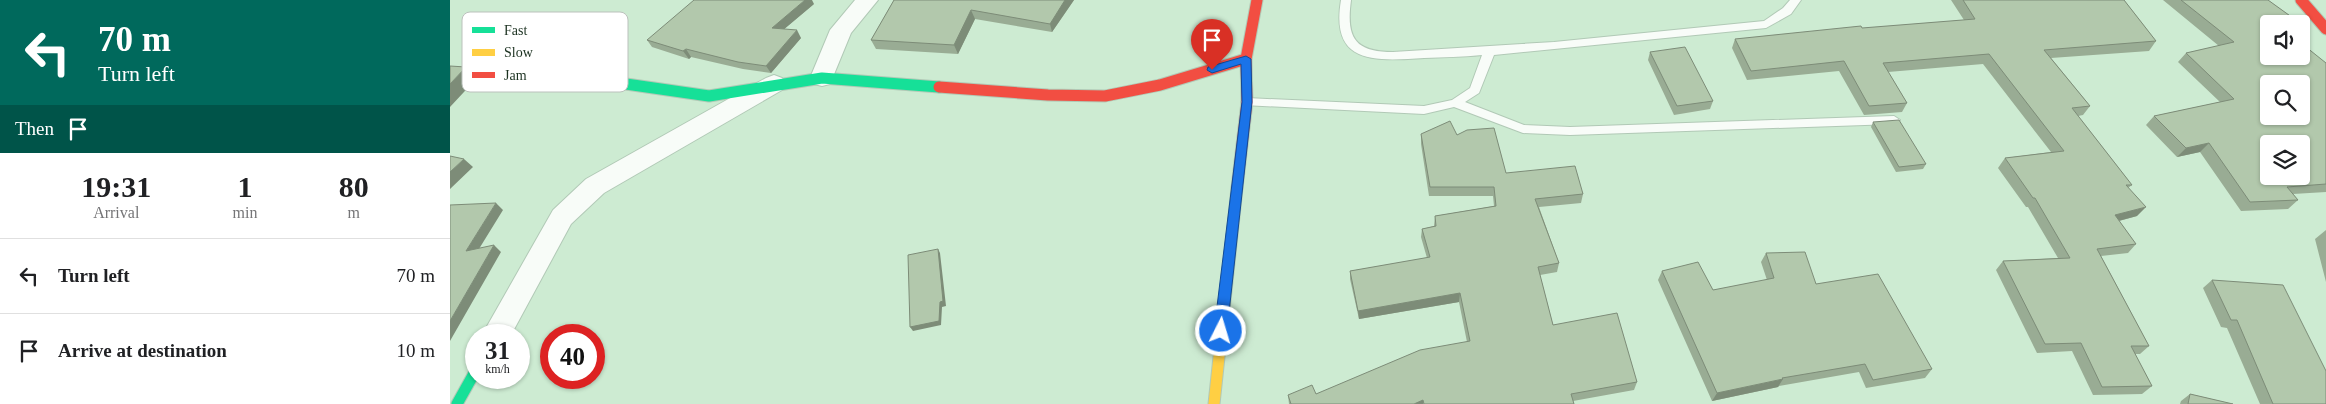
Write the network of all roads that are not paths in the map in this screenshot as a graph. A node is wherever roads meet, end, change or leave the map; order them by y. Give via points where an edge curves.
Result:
1 (867, 0) edge
2 (1257, 0) edge
3 (1346, 0) edge
4 (1796, 0) edge
5 (2301, 0) edge
6 (2326, 29) edge
7 (1489, 52) junction
8 (1246, 59) junction
9 (822, 78) junction
10 (628, 84) edge
11 (774, 84) junction
12 (1247, 102) junction
13 (1455, 103) junction
14 (1894, 120) edge
15 (502, 324) edge
16 (465, 389) edge
17 (457, 404) edge
18 (1214, 404) edge

1 - 9 street via 841,30
2 - 8 street
3 - 7 lane via 1343,19 1350,44 1360,52 1378,55
4 - 7 lane via 1787,12 1766,24
5 - 6 street
7 - 13 lane via 1475,90
8 - 9 street via 1160,86 1105,96 1048,95
8 - 12 street
9 - 11 street
10 - 11 street via 709,96
11 - 15 street via 595,186 562,217
12 - 13 lane via 1424,110
12 - 18 street
13 - 14 lane via 1523,129 1570,131
16 - 17 street

